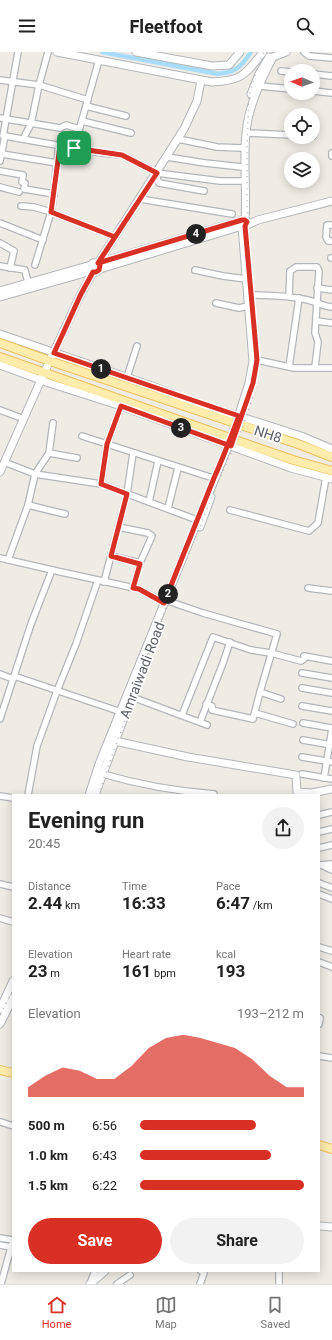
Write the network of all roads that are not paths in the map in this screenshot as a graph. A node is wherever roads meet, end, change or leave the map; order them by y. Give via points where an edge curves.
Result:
1 (18, 52) edge
2 (48, 52) edge
3 (57, 52) edge
4 (136, 52) edge
5 (240, 52) edge
6 (263, 52) edge
7 (273, 52) edge
8 (286, 52) edge
9 (304, 52) edge
10 (332, 58) edge
11 (99, 60) junction
12 (253, 67) junction
13 (281, 71) dead end
14 (284, 71) edge
15 (259, 74) junction
16 (320, 75) edge
17 (332, 76) edge
18 (0, 80) edge
19 (202, 81) junction
20 (12, 82) junction
21 (39, 85) junction
22 (260, 86) junction
23 (284, 88) edge
24 (320, 92) edge
25 (332, 93) edge
26 (88, 100) junction
27 (86, 106) junction
28 (126, 116) dead end
29 (3, 119) edge
30 (82, 121) junction
31 (31, 124) junction
32 (79, 129) junction
33 (131, 133) dead end
34 (246, 133) junction
35 (3, 136) edge
36 (284, 136) edge
37 (23, 139) junction
38 (178, 140) junction
39 (60, 146) junction
40 (74, 148) junction
41 (242, 148) junction
42 (167, 157) junction
43 (1, 158) edge
44 (57, 163) junction
45 (242, 167) junction
46 (0, 171) edge
47 (157, 173) junction
48 (242, 181) junction
49 (0, 187) edge
50 (204, 191) dead end
51 (19, 192) dead end
52 (54, 194) junction
53 (332, 196) edge
54 (140, 199) junction
55 (332, 201) edge
56 (21, 206) dead end
57 (51, 212) junction
58 (232, 214) dead end
59 (0, 223) edge
60 (243, 223) junction
61 (332, 225) edge
62 (115, 237) junction
63 (43, 240) junction
64 (332, 241) edge
65 (0, 243) edge
66 (35, 265) dead end
67 (0, 266) edge
68 (10, 268) junction
69 (95, 268) junction
70 (195, 270) dead end
71 (246, 279) junction
72 (28, 283) junction
73 (317, 288) junction
74 (332, 290) edge
75 (0, 291) edge
76 (251, 295) junction
77 (289, 296) junction
78 (0, 297) edge
79 (299, 298) junction
80 (316, 302) junction
81 (216, 303) dead end
82 (248, 306) junction
83 (332, 306) edge
84 (316, 321) junction
85 (332, 323) edge
86 (0, 334) edge
87 (0, 342) edge
88 (137, 346) dead end
89 (54, 353) junction
90 (0, 357) edge
91 (257, 360) junction
92 (50, 361) junction
93 (0, 365) edge
94 (289, 367) junction
95 (315, 368) junction
96 (332, 368) edge
97 (43, 376) junction
98 (127, 377) junction
99 (121, 406) junction
100 (0, 410) edge
101 (24, 419) junction
102 (239, 420) junction
103 (53, 423) dead end
104 (82, 436) dead end
105 (233, 442) junction
106 (107, 444) junction
107 (332, 449) edge
108 (49, 453) junction
109 (133, 453) junction
110 (77, 458) dead end
111 (332, 458) edge
112 (158, 461) junction
113 (4, 462) junction
114 (178, 468) junction
115 (0, 472) edge
116 (35, 474) junction
117 (330, 476) edge
118 (216, 478) junction
119 (101, 484) junction
120 (127, 494) junction
121 (149, 502) junction
122 (28, 505) junction
123 (168, 508) junction
124 (230, 510) dead end
125 (65, 514) dead end
126 (198, 520) junction
127 (118, 528) junction
128 (111, 556) junction
129 (0, 558) edge
130 (8, 560) junction
131 (140, 564) junction
132 (52, 570) junction
133 (98, 580) junction
134 (104, 582) junction
135 (133, 588) junction
136 (308, 588) dead end
137 (332, 591) edge
138 (166, 602) junction
139 (230, 642) junction
140 (271, 653) junction
141 (332, 660) edge
142 (0, 674) edge
143 (302, 674) dead end
144 (14, 677) junction
145 (332, 678) edge
146 (302, 688) dead end
147 (57, 691) junction
148 (260, 692) junction
149 (332, 693) edge
150 (132, 697) junction
151 (281, 699) dead end
152 (206, 704) junction
153 (302, 706) dead end
154 (332, 711) edge
155 (123, 713) junction
156 (255, 713) junction
157 (182, 715) junction
158 (0, 719) edge
159 (200, 722) junction
160 (303, 723) dead end
161 (293, 724) dead end
162 (207, 725) dead end
163 (332, 728) edge
164 (303, 740) dead end
165 (115, 741) junction
166 (331, 745) edge
167 (302, 757) dead end
168 (329, 761) edge
169 (103, 774) junction
170 (302, 774) dead end
171 (324, 778) junction
172 (332, 780) edge
173 (332, 789) edge
174 (28, 794) edge
175 (89, 794) edge
176 (95, 794) edge
177 (214, 794) edge
178 (312, 794) edge
179 (0, 796) edge
180 (12, 798) edge
181 (332, 812) edge
182 (320, 815) edge
183 (332, 829) edge
184 (320, 832) edge
185 (332, 845) edge
186 (320, 848) edge
187 (332, 864) edge
188 (320, 865) edge
189 (332, 870) edge
190 (320, 883) edge
191 (0, 884) edge
192 (12, 887) edge
193 (332, 888) edge
194 (320, 894) edge
195 (332, 899) edge
196 (0, 918) edge
197 (12, 922) edge
198 (320, 947) edge
199 (332, 951) edge
200 (320, 962) edge
201 (332, 967) edge
202 (12, 983) edge
203 (12, 1000) edge
204 (0, 1009) edge
205 (0, 1024) edge
206 (320, 1056) edge
207 (332, 1058) edge
208 (0, 1070) edge
209 (12, 1073) edge
210 (0, 1075) edge
211 (12, 1078) edge
212 (0, 1123) edge
213 (12, 1126) edge
214 (320, 1145) edge
215 (332, 1149) edge
216 (320, 1150) edge
217 (332, 1154) edge
218 (320, 1226) edge
219 (332, 1227) edge
220 (0, 1238) edge
221 (12, 1240) edge
222 (12, 1244) edge
223 (0, 1245) edge
224 (11, 1247) junction
225 (95, 1272) edge
226 (104, 1272) edge
227 (204, 1272) edge
228 (279, 1272) edge
229 (130, 1275) dead end
230 (2, 1284) edge
231 (90, 1284) edge
232 (117, 1284) edge
233 (200, 1284) edge
234 (278, 1284) edge

1 - 20 street
2 - 21 street
3 - 11 street
4 - 5 street via 212,66 229,65
6 - 12 street
7 - 15 street
8 - 22 street via 273,57
9 - 10 street via 309,56
11 - 19 street
11 - 26 street
12 - 15 street
12 - 19 street via 236,80
13 - 14 street
15 - 41 street via 245,112
16 - 17 street
18 - 20 street
19 - 38 street via 197,101
20 - 21 street
20 - 29 street
21 - 26 street
21 - 31 street
22 - 23 street
22 - 34 street via 249,113
24 - 25 street
26 - 27 street
27 - 28 street
27 - 30 street
29 - 31 street
29 - 35 street
30 - 32 street
30 - 33 street
31 - 32 street
31 - 37 street
32 - 40 street
34 - 36 street
34 - 60 street
35 - 37 street
35 - 43 street
37 - 39 street
38 - 41 street via 217,147
38 - 42 street
39 - 40 street
39 - 44 street
40 - 47 street via 122,155
41 - 45 street
42 - 45 street
42 - 47 street
43 - 44 street
44 - 52 street
45 - 48 street
46 - 52 street via 23,176 24,189
47 - 48 street via 220,181
47 - 50 street via 159,183
47 - 54 street
48 - 60 street
49 - 51 street
52 - 57 street
53 - 60 street
54 - 58 street
54 - 62 street
55 - 60 street
56 - 57 street
57 - 62 street
57 - 63 street
59 - 63 street
60 - 69 street
60 - 71 street
60 - 76 street
61 - 64 street via 327,225 326,237 328,241
62 - 69 street
63 - 66 street
65 - 68 street via 14,251
67 - 68 street
68 - 72 street via 25,270
69 - 72 street
69 - 78 street
69 - 89 street
70 - 71 street
71 - 82 street
72 - 75 street
73 - 74 street
73 - 77 street via 318,267 296,267 290,271
73 - 80 street
76 - 77 street
76 - 91 street
77 - 79 street
79 - 80 street
79 - 94 street
80 - 83 street via 323,306
80 - 84 street
81 - 82 street via 240,308
82 - 102 street via 253,361
84 - 85 street
84 - 95 street via 315,333 318,342
86 - 89 street
87 - 92 main road, NH8
88 - 98 street
89 - 92 street
89 - 98 street
90 - 97 main road, NH8
91 - 94 street
91 - 102 street via 253,383
92 - 97 street
92 - 102 main road, NH8
93 - 97 street
94 - 95 street
95 - 96 street
97 - 99 street
97 - 101 street
97 - 105 main road, NH8
98 - 102 street
99 - 105 street
99 - 106 street
100 - 101 street
101 - 113 street
102 - 105 street
102 - 107 street via 301,436
102 - 111 main road, NH8
103 - 108 street
104 - 106 street
105 - 117 main road, NH8
105 - 118 street
106 - 109 street
106 - 119 street
108 - 110 street
108 - 116 street
109 - 112 street
109 - 120 street
112 - 114 street
112 - 121 street
113 - 115 street
113 - 116 street
114 - 118 street
114 - 123 street
116 - 119 street
116 - 122 street
117 - 124 street via 318,523 309,532
118 - 126 street
118 - 138 street, Amraiwadi Road via 206,513
119 - 120 street
120 - 121 street
120 - 127 street
121 - 123 street
122 - 125 street
122 - 130 street
123 - 126 street
126 - 138 street
127 - 128 street
127 - 131 street via 151,534
128 - 131 street
128 - 134 street
129 - 130 street
130 - 132 street
131 - 135 street
132 - 133 street
132 - 144 street
133 - 134 street
133 - 147 street
134 - 135 street
135 - 138 street
136 - 137 street
138 - 140 street via 277,634
138 - 150 street, Amraiwadi Road
138 - 155 street
139 - 140 street via 251,650
139 - 152 street
139 - 157 street via 213,637
140 - 141 street via 300,661 304,656
140 - 148 street
142 - 144 street
143 - 145 street
144 - 147 street
144 - 158 street
146 - 149 street
147 - 155 street
147 - 174 street via 37,746
148 - 151 street
148 - 156 street
150 - 155 street, Amraiwadi Road
150 - 157 street
152 - 156 street via 212,706 212,710 253,719
152 - 159 street
153 - 154 street
155 - 165 street, Amraiwadi Road
155 - 175 street via 99,764
156 - 161 street
157 - 159 street
159 - 162 street
160 - 163 street
163 - 166 street
164 - 166 street
165 - 169 street, Amraiwadi Road
165 - 178 street via 188,757 296,775 297,792
166 - 168 street
167 - 168 street
168 - 171 street
169 - 176 street, Amraiwadi Road
169 - 177 street via 181,792
170 - 171 street
171 - 172 street
173 - 178 street
179 - 180 street
181 - 182 street
183 - 184 street
185 - 186 street
187 - 188 street
188 - 189 street
190 - 193 street
191 - 192 street
194 - 195 street
196 - 197 street
198 - 199 street
200 - 201 street
202 - 204 street
203 - 205 street
206 - 207 street
208 - 209 main road
210 - 211 main road
212 - 213 street
214 - 215 main road
216 - 217 main road
218 - 219 street
220 - 221 street
222 - 224 street
223 - 224 street
224 - 230 street
225 - 231 street
226 - 231 street
227 - 233 street
228 - 234 street
229 - 232 street

